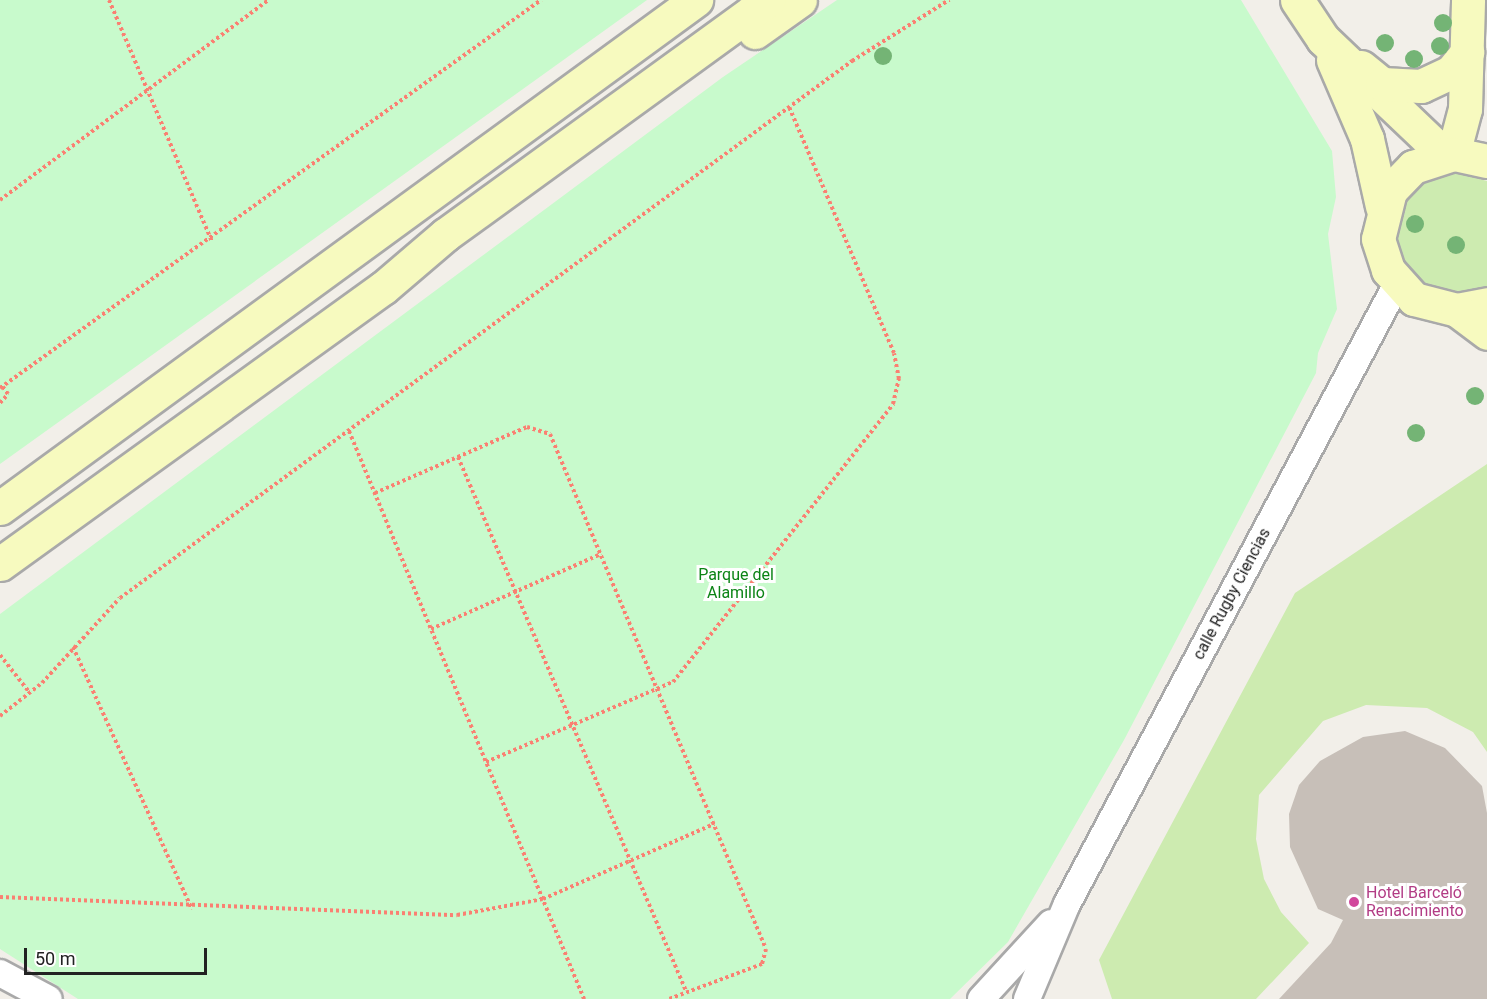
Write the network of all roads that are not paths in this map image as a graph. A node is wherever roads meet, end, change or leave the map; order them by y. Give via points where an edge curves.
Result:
1 (696, 0) edge
2 (769, 0) edge
3 (800, 0) edge
4 (1298, 0) edge
5 (1468, 0) edge
6 (1323, 39) junction
7 (1467, 52) junction
8 (1449, 154) junction
9 (1487, 161) edge
10 (1382, 206) junction
11 (1397, 284) junction
12 (383, 288) junction
13 (1472, 307) edge
14 (1487, 333) edge
15 (0, 508) edge
16 (0, 564) edge
17 (1067, 904) junction
18 (0, 973) edge
19 (49, 999) edge
20 (981, 999) edge
21 (1027, 999) edge

1 - 15 main road
2 - 12 main road via 445,236
3 - 12 main road via 460,249
4 - 6 main road
5 - 7 main road
6 - 7 main road via 1382,84 1403,86 1433,82
6 - 8 main road
6 - 10 main road via 1367,139
7 - 8 main road via 1465,109
8 - 9 main road
8 - 10 main road via 1400,177
10 - 11 main road via 1378,239
11 - 13 main road via 1435,308
11 - 17 street, calle Rugby Ciencias
12 - 16 main road
13 - 14 main road
17 - 20 street
17 - 21 street
18 - 19 street

